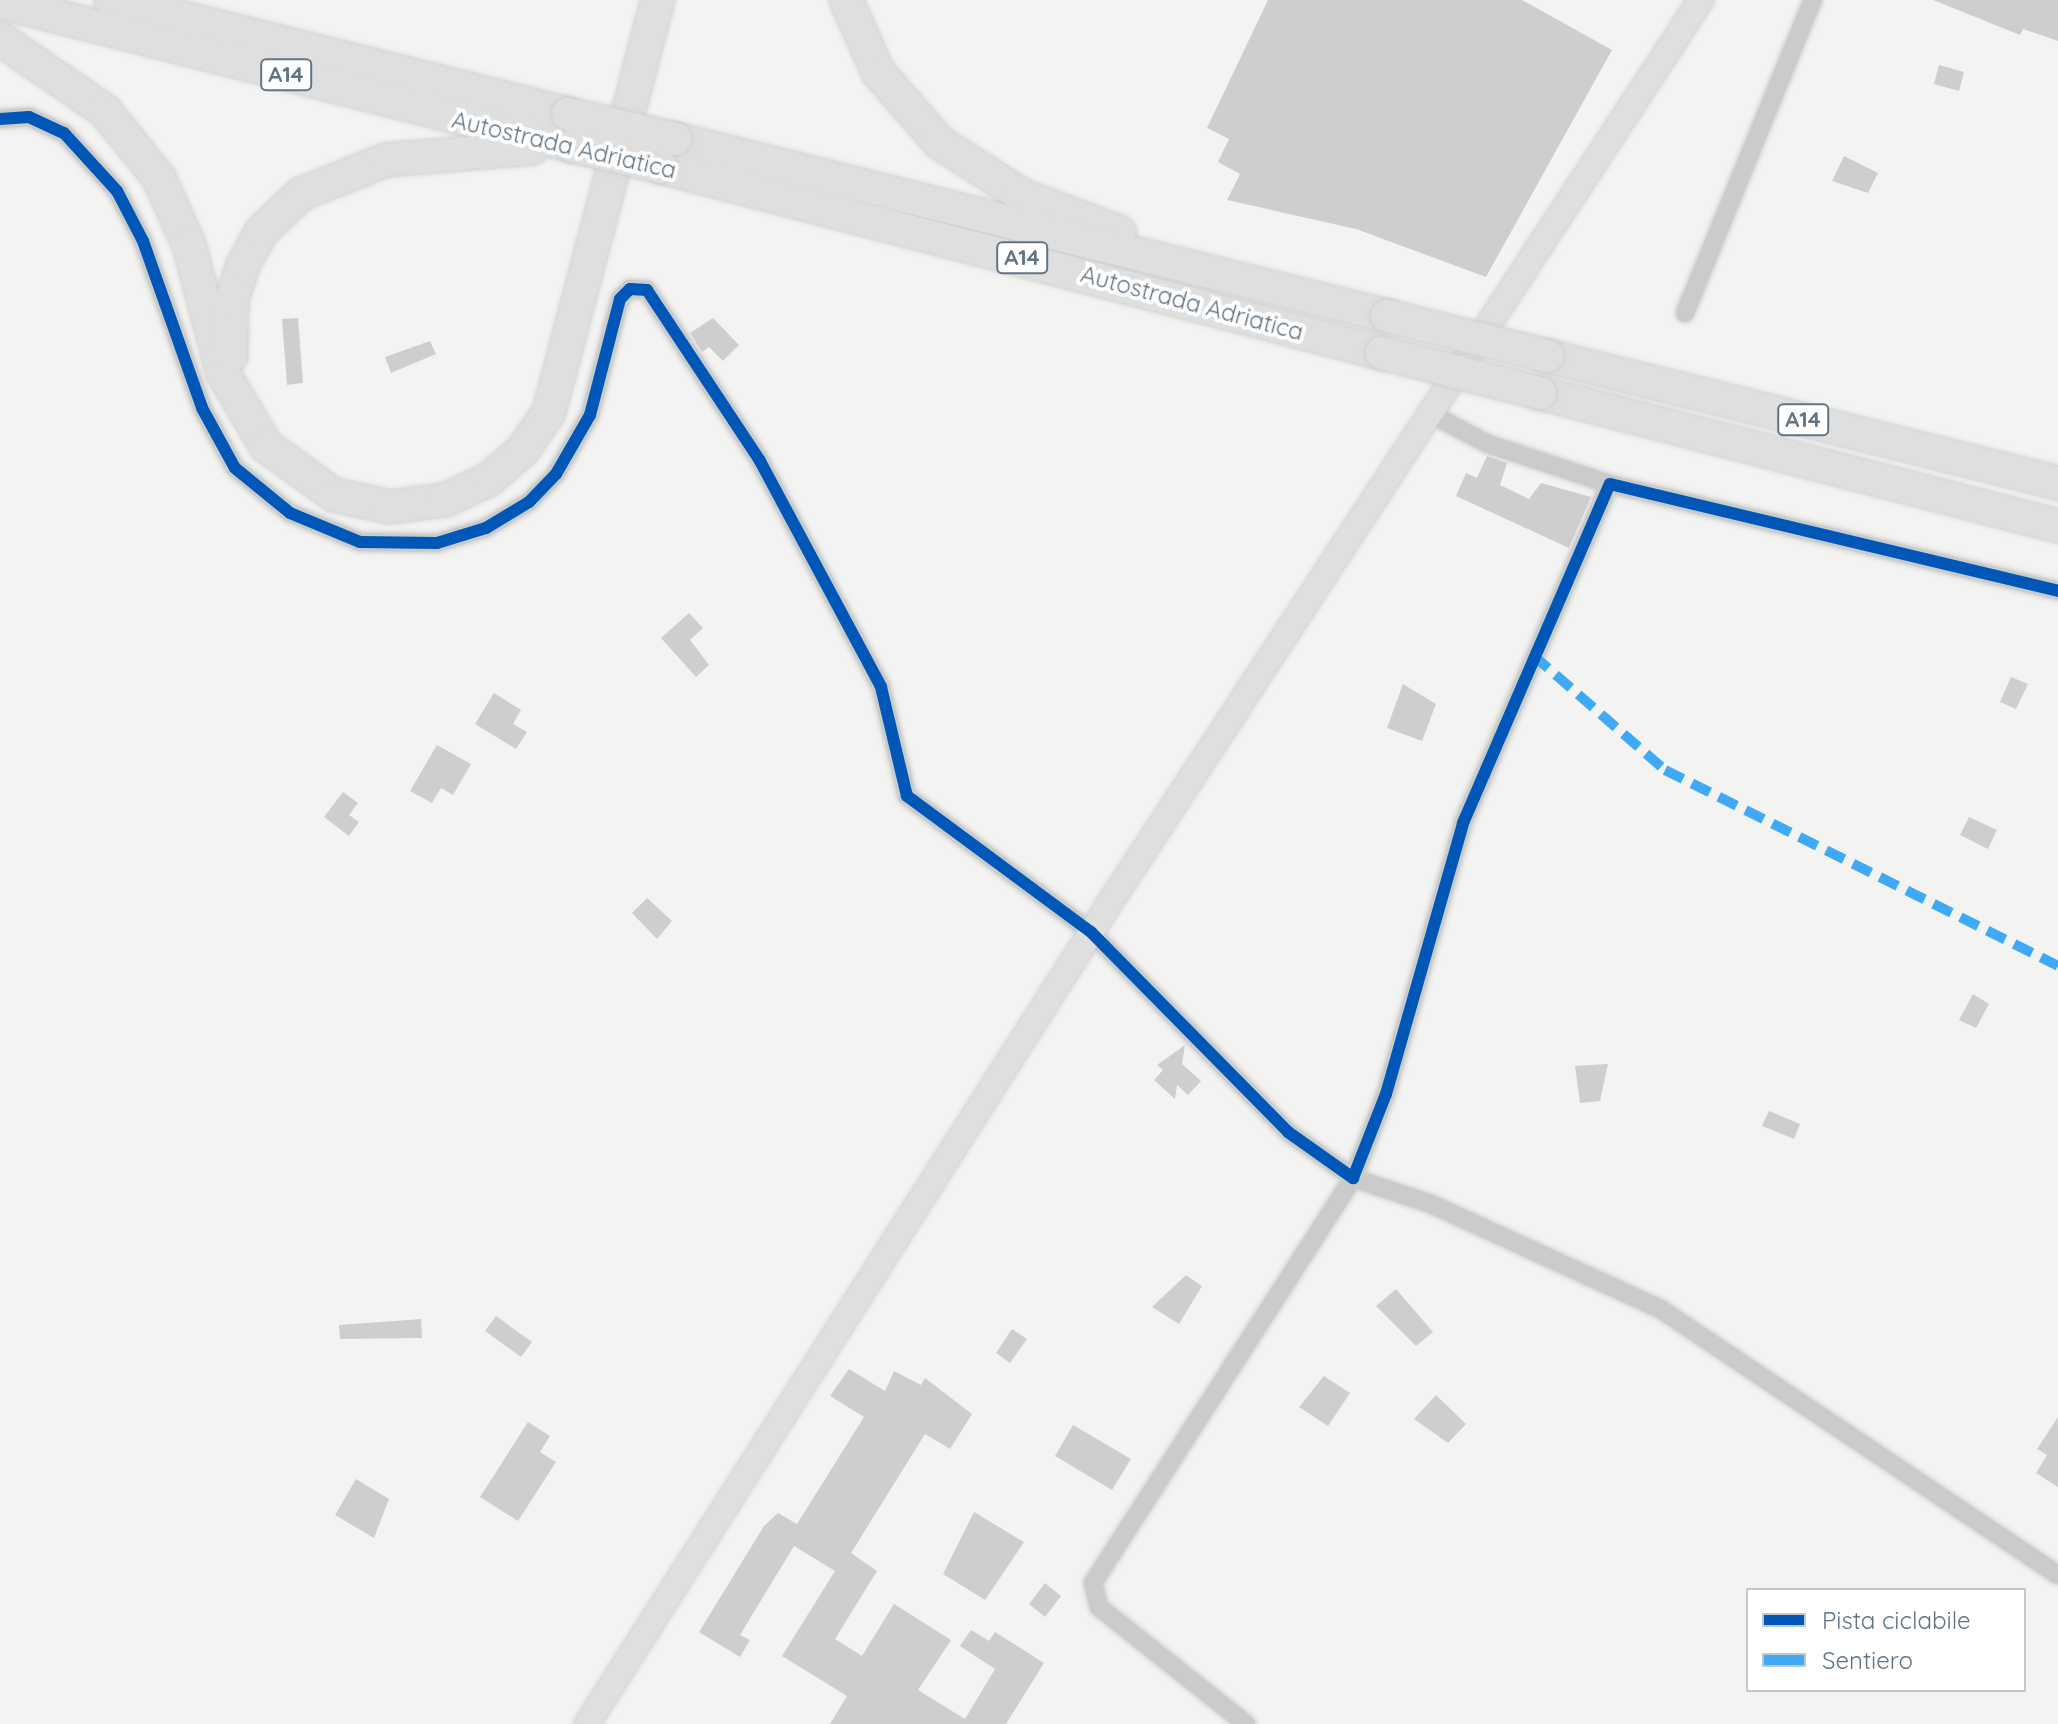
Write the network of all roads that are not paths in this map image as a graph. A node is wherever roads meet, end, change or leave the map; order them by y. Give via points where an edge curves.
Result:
1 (111, 0) edge
2 (658, 0) edge
3 (846, 0) edge
4 (1701, 0) edge
5 (1813, 0) edge
6 (0, 2) edge
7 (0, 39) edge
8 (0, 119) edge
9 (573, 146) junction
10 (668, 153) junction
11 (1331, 300) junction
12 (1685, 313) dead end
13 (240, 403) junction
14 (1429, 413) junction
15 (2058, 483) edge
16 (1610, 484) junction
17 (2058, 526) edge
18 (2058, 591) edge
19 (1091, 932) junction
20 (1353, 1178) junction
21 (2058, 1575) edge
22 (587, 1724) edge
23 (1246, 1724) edge

1 - 10 highway, Autostrada Adriatica / A14, bridge via 568,114
2 - 13 highway via 561,382 539,430 505,467 445,500 361,503 284,464
3 - 11 highway, A14 via 860,39 896,97 968,164 1084,221
4 - 14 main road
5 - 12 street
6 - 9 highway, Autostrada Adriatica / A14
7 - 13 highway via 105,111 159,178 189,245 223,373
8 - 19 street via 29,117 64,133 117,191 143,241 202,408 235,468 290,513 360,542 437,543 486,528 529,502 556,474 590,415 620,299 630,289 647,290 760,461 881,687 907,796
9 - 10 highway, Autostrada Adriatica / A14, bridge
9 - 13 highway via 386,160 301,194 261,232 232,299
10 - 11 highway, Autostrada Adriatica / A14
10 - 17 highway, Autostrada Adriatica / A14, bridge via 1382,353
11 - 15 highway, Autostrada Adriatica / A14, bridge
14 - 16 street via 1488,444
14 - 19 main road
16 - 18 street
16 - 20 street via 1463,823 1386,1094
19 - 20 street via 1288,1132
19 - 22 main road
20 - 21 street via 1431,1204 1662,1310
20 - 23 street via 1093,1583 1099,1607

